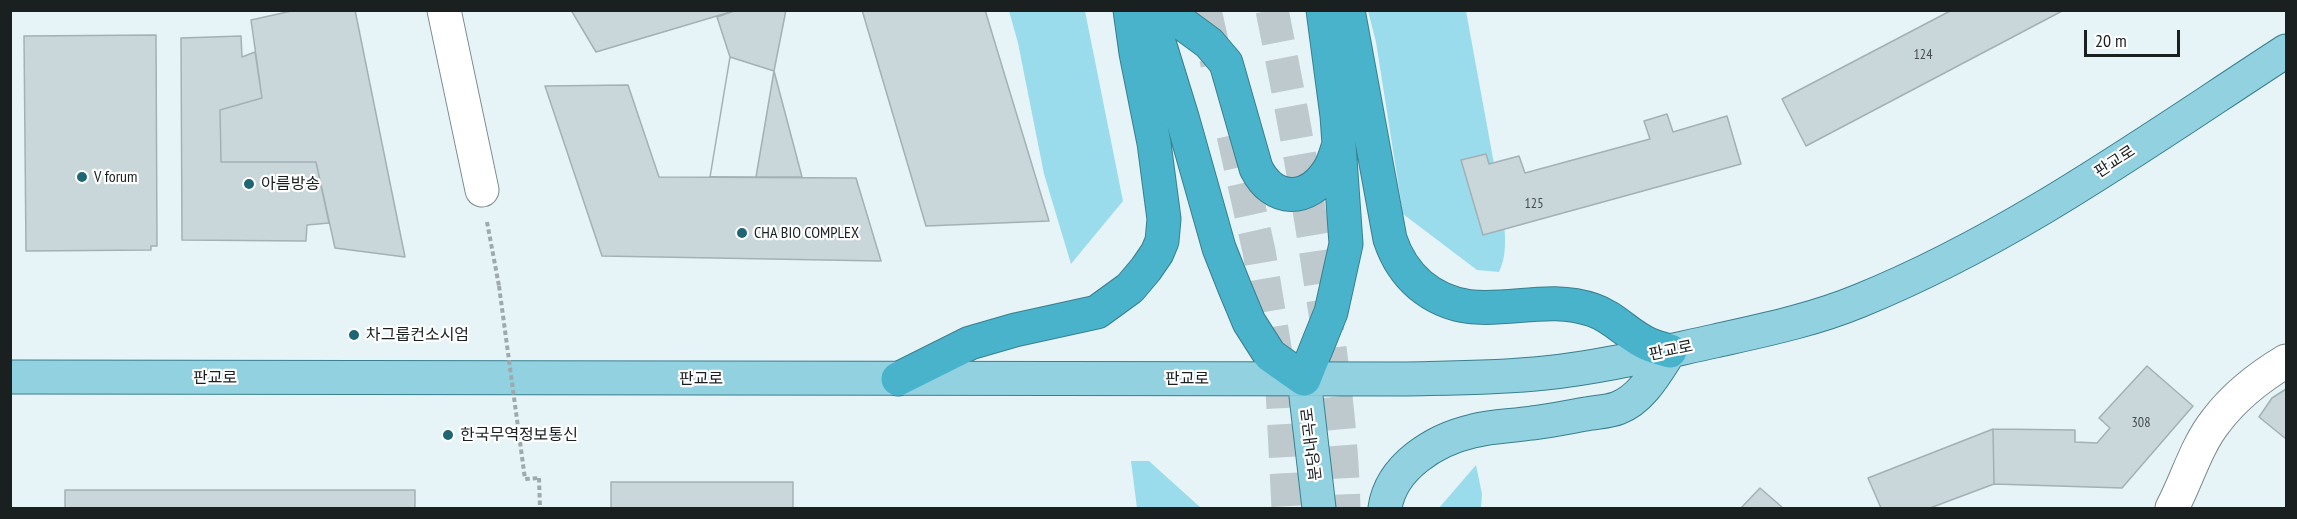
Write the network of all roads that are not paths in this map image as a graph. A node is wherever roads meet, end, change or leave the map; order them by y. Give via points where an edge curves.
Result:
1 (444, 10) edge
2 (1130, 10) edge
3 (1149, 10) edge
4 (1164, 10) edge
5 (1323, 10) edge
6 (1348, 10) edge
7 (2286, 51) edge
8 (1339, 143) junction
9 (482, 190) road end
10 (1670, 351) junction
11 (2286, 361) edge
12 (10, 377) edge
13 (898, 379) junction
14 (1304, 379) junction
15 (1319, 508) edge
16 (1385, 508) edge
17 (2172, 508) edge

1 - 9 street
2 - 13 highway via 1164,219 1157,253 1130,288 1097,312 970,343
3 - 14 highway via 1219,248 1249,322 1270,355
4 - 8 highway via 1209,43 1226,63 1256,168 1276,192 1299,194 1313,186 1328,171
5 - 8 highway
6 - 10 highway via 1390,239 1398,258 1415,280 1454,305 1503,308 1550,304 1593,310 1647,344
7 - 10 main road, 판교로 via 2068,192 1938,266 1820,314
8 - 14 highway via 1346,244 1331,312
10 - 14 main road, 판교로 via 1583,368 1514,376
10 - 16 main road via 1656,374 1617,409 1473,430 1421,454 1397,476
11 - 17 street via 2240,395 2215,421
12 - 13 main road, 판교로
13 - 14 main road, 판교로
14 - 15 main road, 분당내곡로

